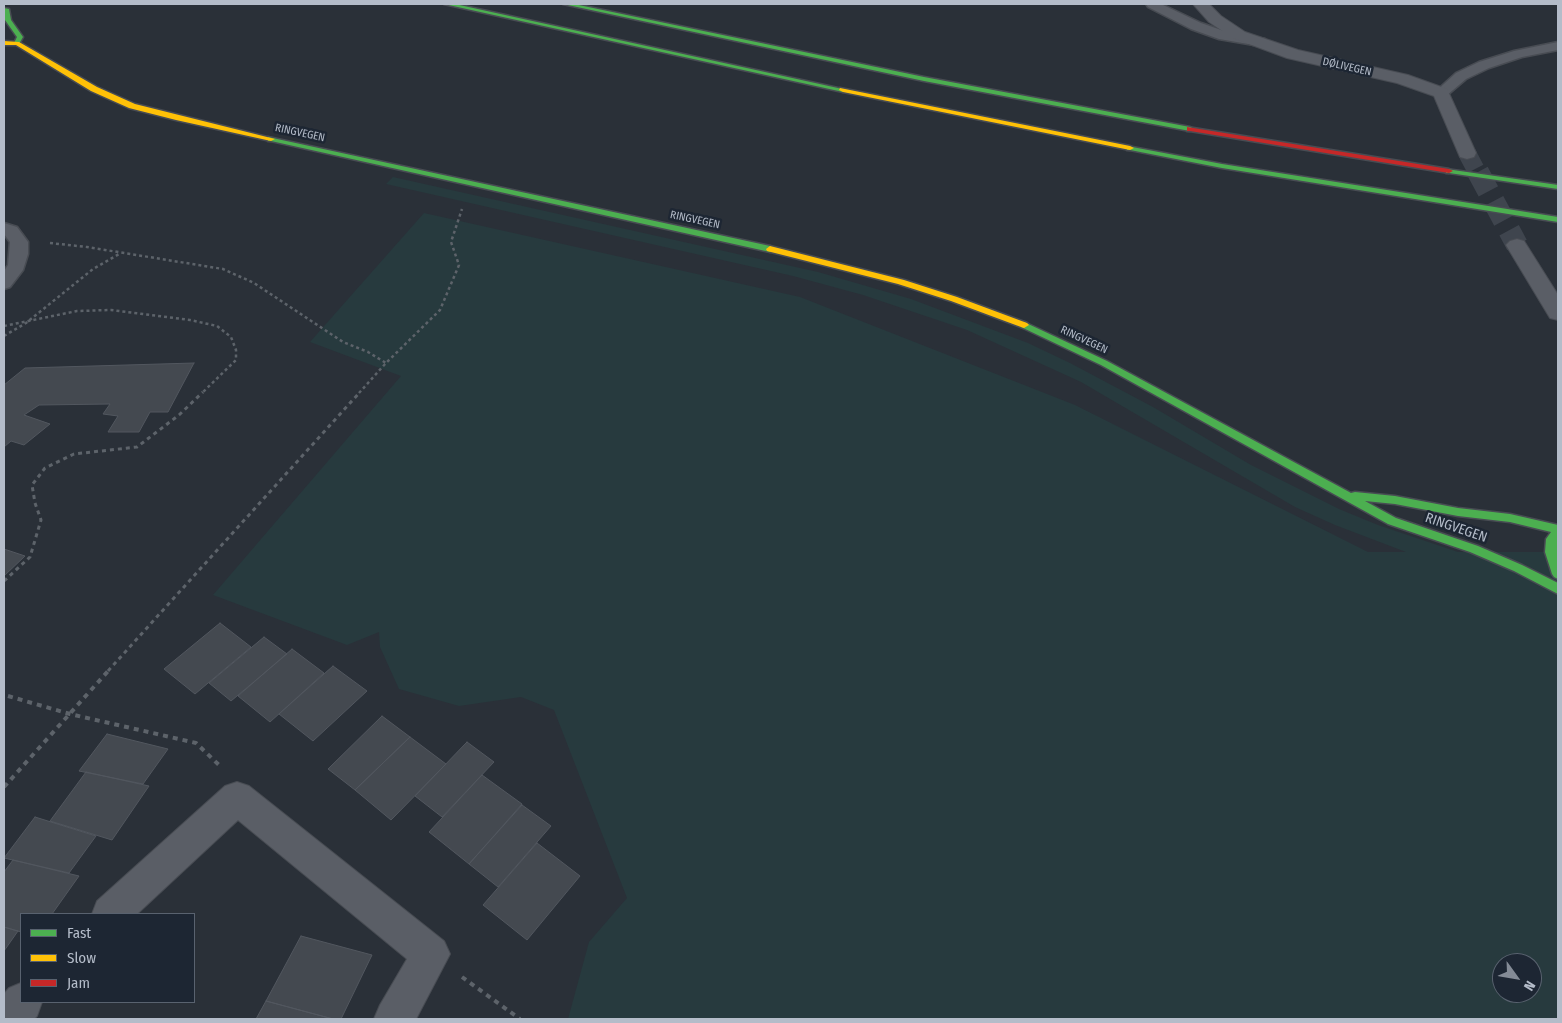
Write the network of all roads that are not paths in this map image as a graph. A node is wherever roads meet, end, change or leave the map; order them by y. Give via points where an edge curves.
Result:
1 (448, 4) edge
2 (566, 4) edge
3 (1152, 4) edge
4 (1201, 4) edge
5 (7, 8) edge
6 (1260, 42) junction
7 (4, 43) edge
8 (17, 43) junction
9 (1558, 46) edge
10 (1441, 94) junction
11 (1467, 153) tunnel mouth
12 (1558, 187) edge
13 (1558, 220) edge
14 (4, 228) edge
15 (1517, 245) tunnel mouth
16 (4, 283) edge
17 (1558, 314) edge
18 (1344, 494) junction
19 (1558, 529) edge
20 (1558, 574) edge
21 (1558, 588) edge
22 (111, 913) edge
23 (22, 1003) edge
24 (6, 1019) edge
25 (394, 1019) edge

1 - 13 main road via 904,103 1222,166
2 - 12 main road via 924,79 1210,133
3 - 6 lane via 1224,36
4 - 6 street, DØLIVEGEN via 1215,19 1239,35
5 - 8 main road via 8,20 20,36
6 - 10 street, DØLIVEGEN via 1293,54 1402,79
7 - 8 main road
8 - 18 main road, RINGVEGEN via 94,89 132,106 797,255 954,299 1023,325 1104,363
9 - 10 lane via 1484,65 1461,76
10 - 11 street
14 - 16 lane via 11,231 19,242 20,254 17,266
15 - 17 street
18 - 19 main road, RINGVEGEN via 1510,518
18 - 21 main road, RINGVEGEN via 1392,521 1474,549
19 - 20 main road via 1550,552
22 - 25 street via 237,798 432,954
23 - 24 street

